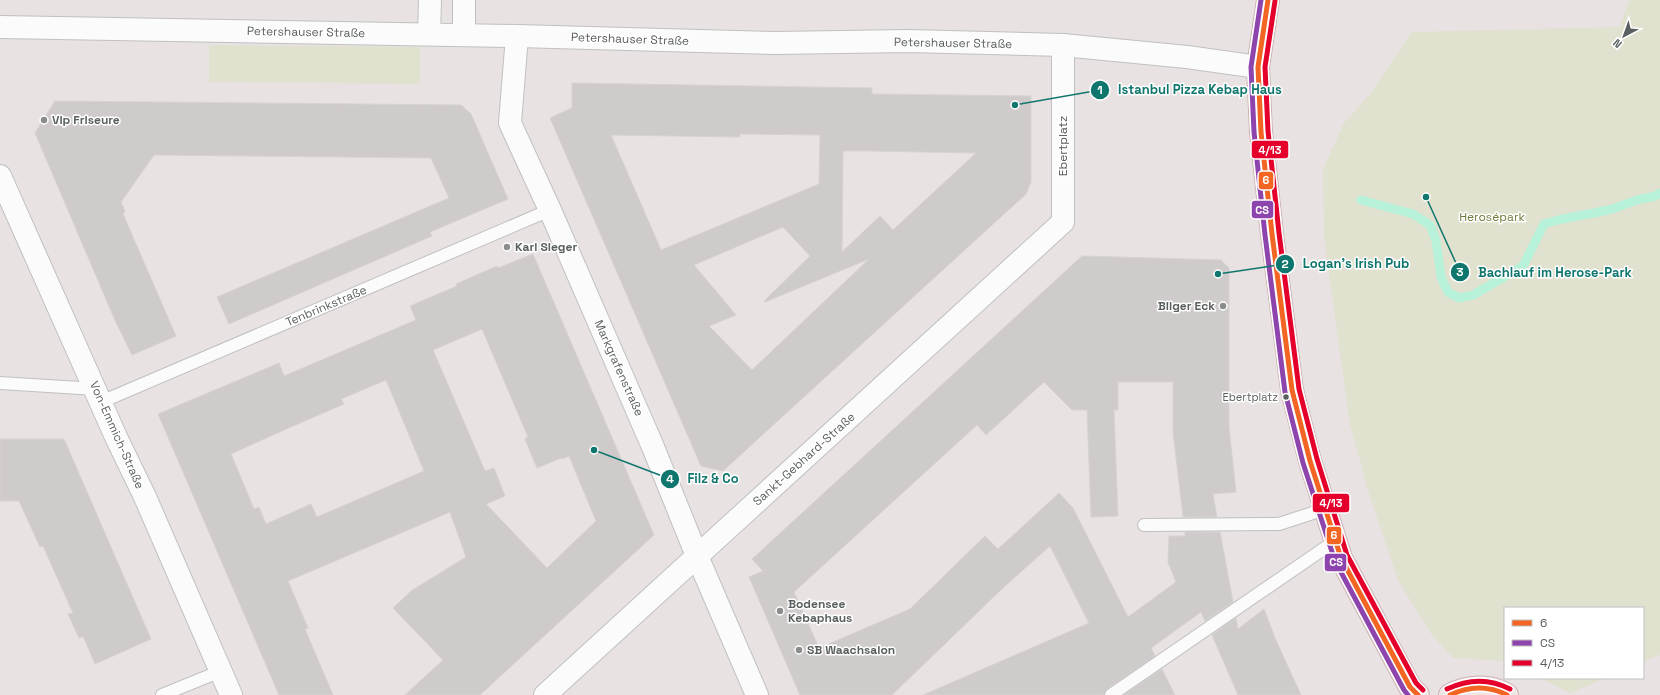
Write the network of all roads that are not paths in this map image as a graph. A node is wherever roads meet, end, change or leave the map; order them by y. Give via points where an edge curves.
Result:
1 (430, 0) edge
2 (464, 0) edge
3 (1268, 0) edge
4 (0, 27) edge
5 (429, 34) junction
6 (464, 35) junction
7 (518, 36) junction
8 (1063, 45) junction
9 (1258, 67) junction
10 (0, 176) edge
11 (550, 210) junction
12 (1063, 222) joint
13 (0, 383) edge
14 (99, 396) junction
15 (1325, 509) junction
16 (1144, 525) dead end
17 (1335, 541) junction
18 (697, 556) junction
19 (221, 671) junction
20 (162, 695) edge
21 (231, 695) edge
22 (545, 695) edge
23 (757, 695) edge
24 (1111, 695) edge
25 (1418, 695) edge
26 (1450, 695) edge
27 (1507, 695) edge

1 - 5 street
2 - 6 street
3 - 9 main road
4 - 5 street, Petershauser Straße
5 - 6 street, Petershauser Straße
6 - 7 street, Petershauser Straße
7 - 8 street, Petershauser Straße via 775,43
7 - 11 street, Markgrafenstraße via 510,122
8 - 9 street, Petershauser Straße
8 - 12 street, Ebertplatz
9 - 15 main road via 1270,212 1292,390
10 - 14 street, Von-Emmich-Straße
11 - 14 lane, Tenbrinkstraße
11 - 18 street, Markgrafenstraße via 665,474
12 - 18 street, Sankt-Gebhard-Straße
13 - 14 lane
14 - 19 street, Von-Emmich-Straße
15 - 16 lane via 1279,524
15 - 17 main road
17 - 24 lane
17 - 25 main road via 1340,558 1368,611 1410,687
18 - 22 street, Sankt-Gebhard-Straße
18 - 23 street, Markgrafenstraße
19 - 20 lane
19 - 21 street, Von-Emmich-Straße
26 - 27 main road via 1472,687 1487,688

